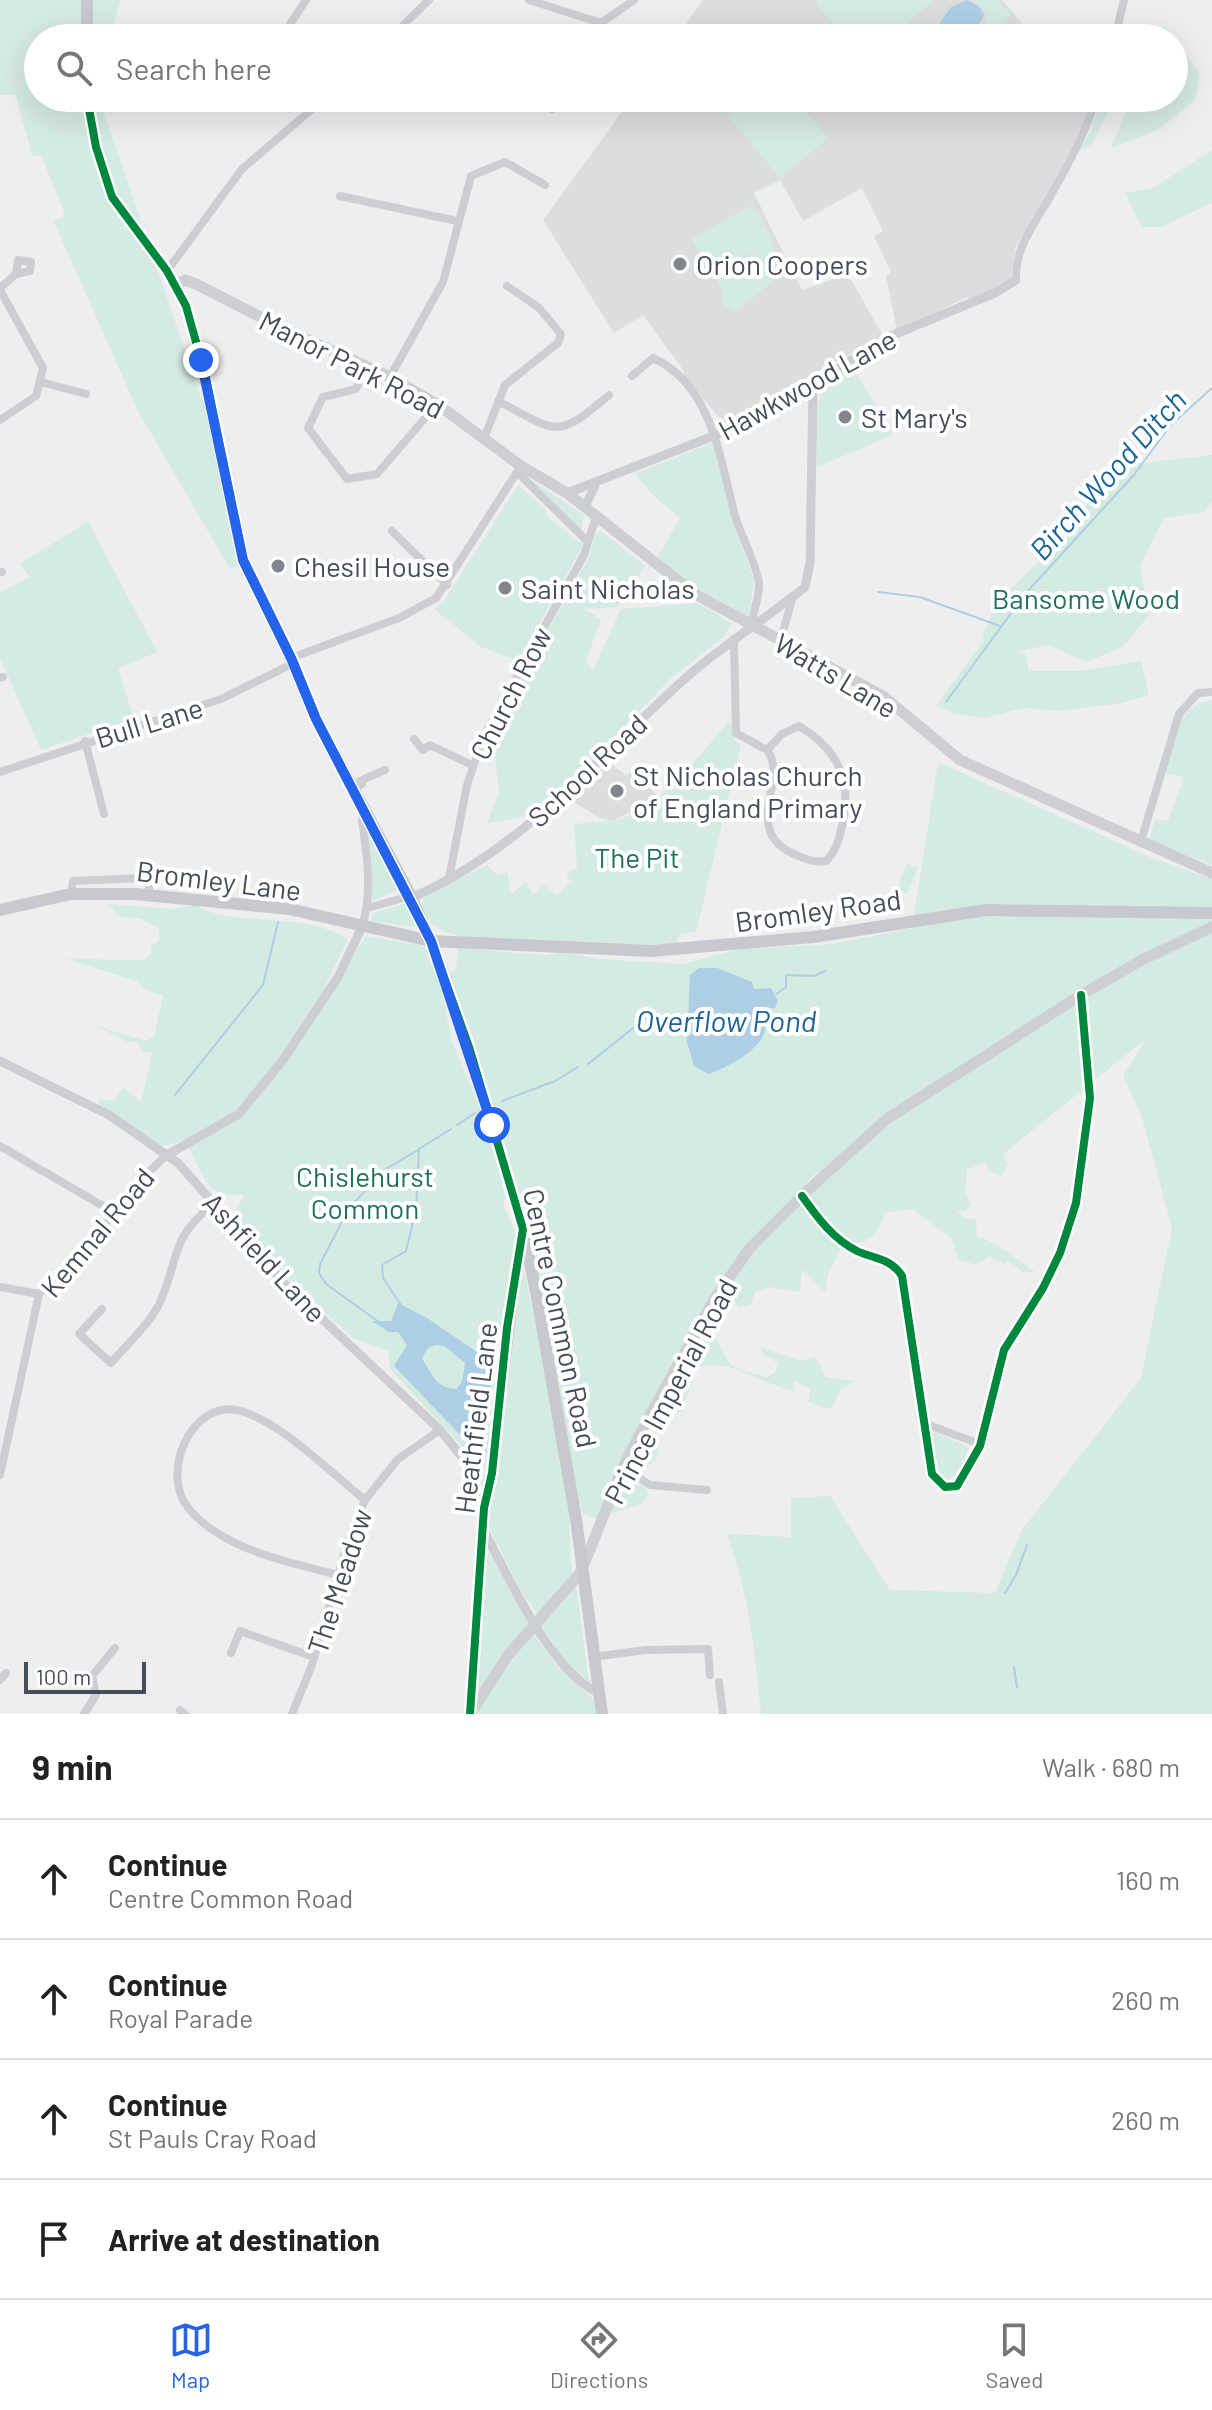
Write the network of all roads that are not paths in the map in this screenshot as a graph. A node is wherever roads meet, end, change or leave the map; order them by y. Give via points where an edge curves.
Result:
1 (87, 0) edge
2 (306, 0) edge
3 (529, 0) edge
4 (634, 0) edge
5 (1124, 0) edge
6 (424, 1) edge
7 (601, 23) joint
8 (87, 24) edge
9 (290, 24) edge
10 (404, 24) edge
11 (1118, 24) edge
12 (90, 112) edge
13 (305, 112) edge
14 (1091, 112) edge
15 (545, 185) dead end
16 (340, 196) dead end
17 (457, 221) junction
18 (167, 271) junction
19 (16, 274) dead end
20 (1016, 280) joint
21 (176, 286) junction
22 (507, 286) dead end
23 (0, 289) edge
24 (367, 366) junction
25 (632, 376) dead end
26 (390, 377) junction
27 (41, 382) junction
28 (813, 384) junction
29 (86, 394) dead end
30 (609, 395) dead end
31 (498, 401) junction
32 (437, 404) junction
33 (0, 420) edge
34 (716, 435) junction
35 (484, 438) junction
36 (519, 469) junction
37 (596, 483) junction
38 (567, 493) junction
39 (585, 507) junction
40 (596, 517) junction
41 (392, 531) dead end
42 (588, 542) junction
43 (447, 585) junction
44 (793, 596) junction
45 (751, 626) junction
46 (734, 639) junction
47 (781, 639) junction
48 (292, 661) junction
49 (1212, 692) edge
50 (414, 739) dead end
51 (85, 741) junction
52 (767, 750) junction
53 (472, 765) junction
54 (385, 770) dead end
55 (0, 772) edge
56 (352, 789) junction
57 (365, 812) junction
58 (104, 814) dead end
59 (1141, 841) junction
60 (1212, 873) edge
61 (449, 878) junction
62 (411, 897) junction
63 (367, 908) junction
64 (0, 910) edge
65 (1212, 913) edge
66 (362, 927) junction
67 (1212, 927) edge
68 (431, 941) junction
69 (1081, 995) junction
70 (0, 1061) edge
71 (0, 1146) edge
72 (167, 1155) junction
73 (802, 1196) junction
74 (214, 1203) junction
75 (115, 1213) junction
76 (523, 1229) junction
77 (0, 1287) edge
78 (39, 1294) junction
79 (102, 1309) dead end
80 (926, 1424) junction
81 (440, 1430) junction
82 (980, 1444) junction
83 (623, 1467) junction
84 (0, 1475) edge
85 (707, 1490) dead end
86 (365, 1500) junction
87 (485, 1504) junction
88 (483, 1529) junction
89 (581, 1572) junction
90 (338, 1575) junction
91 (536, 1623) junction
92 (115, 1648) dead end
93 (231, 1653) dead end
94 (314, 1657) junction
95 (593, 1657) junction
96 (710, 1675) dead end
97 (719, 1682) dead end
98 (598, 1693) junction
99 (471, 1711) edge
100 (84, 1714) edge
101 (292, 1714) edge
102 (602, 1714) edge
103 (723, 1714) edge

1 - 8 main road
2 - 9 street
3 - 7 street
4 - 7 street
5 - 11 street
6 - 10 street
12 - 18 main road, Centre Common Road via 112,197
13 - 18 street via 242,169
14 - 20 street via 1022,243 1015,261
15 - 17 street via 505,162 471,176
16 - 17 street
17 - 26 street via 443,282
18 - 21 main road, Centre Common Road
19 - 23 street
20 - 28 street, Hawkwood Lane via 888,337
21 - 24 main road, Manor Park Road via 185,280 196,284
21 - 48 main road, Centre Common Road via 206,378 243,560
22 - 31 street via 538,307 561,334 558,343 515,375
23 - 27 street via 41,358
24 - 26 main road, Manor Park Road
24 - 32 street via 356,389 323,397 308,428 347,479 377,474
25 - 34 street via 653,358 669,366
26 - 32 main road, Manor Park Road
27 - 29 street
27 - 33 street via 36,396
28 - 34 street, Hawkwood Lane
28 - 44 street via 810,563 805,587
30 - 31 street via 575,424 563,427 548,427
31 - 35 street
32 - 35 main road, Manor Park Road
34 - 37 street, Hawkwood Lane
34 - 45 street via 734,513 759,585
35 - 36 main road, Manor Park Road
36 - 38 main road, Watts Lane
36 - 42 street, Manor Park Road
36 - 43 street
37 - 38 street, Hawkwood Lane
37 - 39 street
38 - 39 main road, Watts Lane
39 - 40 main road, Watts Lane
40 - 42 street, Church Row
40 - 45 main road, Watts Lane via 695,594
41 - 43 street
42 - 53 street, Church Row
43 - 48 street, Bull Lane via 436,598 399,618
44 - 45 street, School Road
44 - 47 street
45 - 46 street, School Road
45 - 47 main road, Watts Lane
46 - 52 street via 736,733
46 - 61 street, School Road via 623,735 558,803
47 - 59 main road, Watts Lane via 883,696 960,760
48 - 51 street, Bull Lane via 221,699
48 - 56 main road, Centre Common Road
49 - 59 street via 1198,693 1179,714
50 - 53 street via 423,750 430,745
51 - 55 street, Bull Lane
51 - 58 street
52 - 52 street via 799,726 814,735 843,774 849,794 841,834 826,861 815,863 790,853 771,832 767,809 773,770
53 - 61 street, Church Row
54 - 56 street
56 - 57 main road, Centre Common Road
57 - 62 main road, Centre Common Road
57 - 63 street
59 - 60 main road, Watts Lane
61 - 62 street, School Road
62 - 63 street
62 - 68 main road, Centre Common Road
63 - 66 street
64 - 66 main road, Bromley Lane via 71,894 149,895 289,909
65 - 68 main road, Bromley Road via 986,910 688,950
66 - 68 main road, Bromley Lane
66 - 72 street, Kemnal Road via 338,977 283,1060 239,1114
67 - 69 main road, Prince Imperial Road
68 - 76 main road, Centre Common Road
69 - 73 main road, Prince Imperial Road via 888,1118
69 - 82 street via 1090,1098 1076,1203 1043,1288 1004,1350
70 - 72 street, Ashfield Lane via 97,1108
71 - 75 street
72 - 74 street, Ashfield Lane
72 - 75 street, Kemnal Road
73 - 80 street via 824,1226 856,1250 889,1262 902,1276
73 - 83 main road, Prince Imperial Road via 750,1248 715,1298
74 - 79 street via 183,1234 161,1302 111,1363 79,1334
74 - 81 street, Ashfield Lane via 285,1284
75 - 78 street, Kemnal Road
76 - 87 street, Heathfield Lane
76 - 89 main road, Centre Common Road
77 - 78 street
78 - 84 street, Kemnal Road
80 - 82 street
80 - 82 street via 932,1474 945,1487 959,1484
81 - 86 street, The Meadow via 387,1469
81 - 87 street, Ashfield Lane via 466,1462
83 - 85 street via 650,1485
83 - 89 main road, Prince Imperial Road
86 - 90 street, The Meadow
86 - 90 street via 274,1429 241,1411 225,1409 211,1415 179,1452 182,1498 207,1526 261,1553
87 - 88 street, Heathfield Lane
88 - 91 street
88 - 99 street, Heathfield Lane
89 - 91 main road, Prince Imperial Road
89 - 95 main road, Centre Common Road
90 - 94 street, The Meadow
91 - 98 street via 560,1659
91 - 99 main road, Prince Imperial Road
92 - 100 street via 92,1676 96,1695
93 - 94 street via 240,1631
94 - 101 street, The Meadow
95 - 96 street via 708,1649
95 - 98 main road, Centre Common Road
97 - 103 street
98 - 102 main road, Centre Common Road

